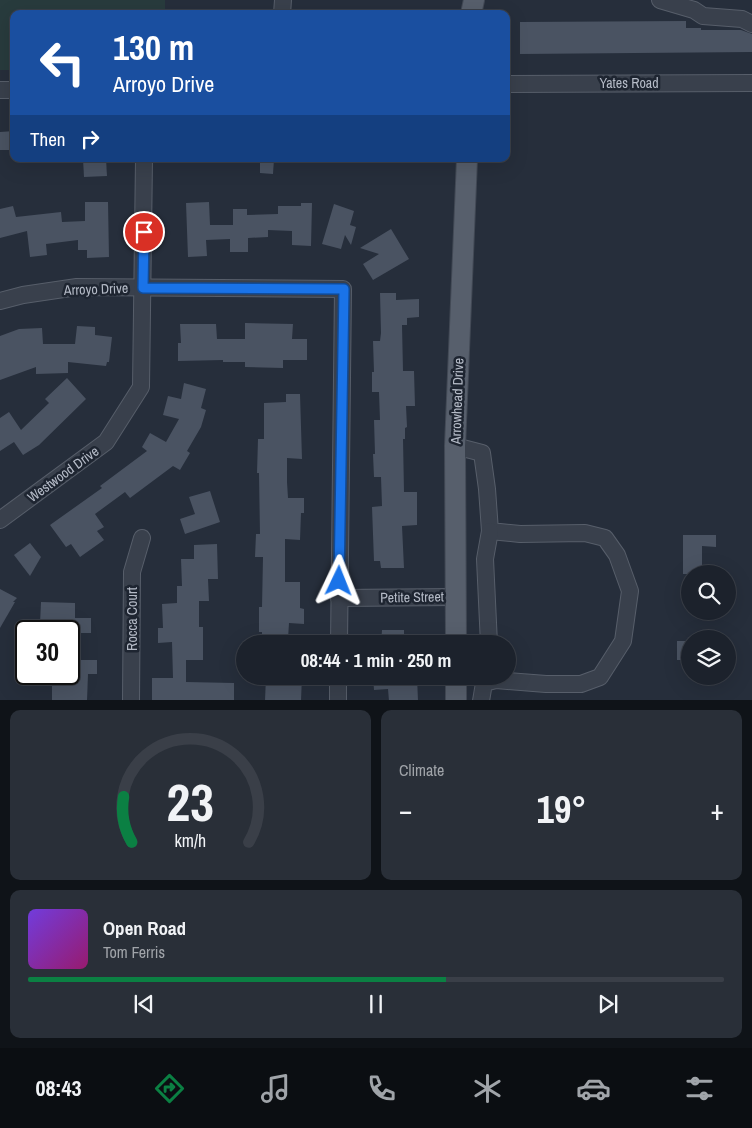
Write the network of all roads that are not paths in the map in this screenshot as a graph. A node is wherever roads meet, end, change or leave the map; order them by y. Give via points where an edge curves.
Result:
1 (660, 0) edge
2 (752, 24) edge
3 (752, 83) edge
4 (510, 84) edge
5 (144, 162) edge
6 (467, 162) edge
7 (143, 288) junction
8 (0, 301) edge
9 (455, 446) junction
10 (0, 520) edge
11 (490, 531) junction
12 (142, 538) dead end
13 (455, 597) junction
14 (339, 598) junction
15 (338, 635) edge
16 (456, 635) edge
17 (489, 635) edge
18 (516, 680) edge
19 (338, 685) edge
20 (456, 685) edge
21 (484, 685) edge
22 (131, 700) edge
23 (338, 700) edge
24 (456, 700) edge
25 (481, 700) edge

1 - 2 street via 703,16 742,19
3 - 4 street, Yates Road
5 - 7 street, Westwood Drive
6 - 9 main road, Arrowhead Drive
7 - 8 street, Arroyo Drive via 77,287
7 - 10 street, Westwood Drive via 141,387 106,442
7 - 14 street, Arroyo Drive via 344,289
9 - 11 street via 482,453
9 - 13 main road, Arrowhead Drive
11 - 17 street via 485,559
11 - 18 street via 585,533 605,538 617,555 630,591 623,641 600,677 581,684
12 - 22 street, Rocca Court via 132,572
13 - 14 street, Petite Street
13 - 16 main road, Arrowhead Drive
14 - 15 street
19 - 23 street
20 - 24 main road
21 - 25 street

